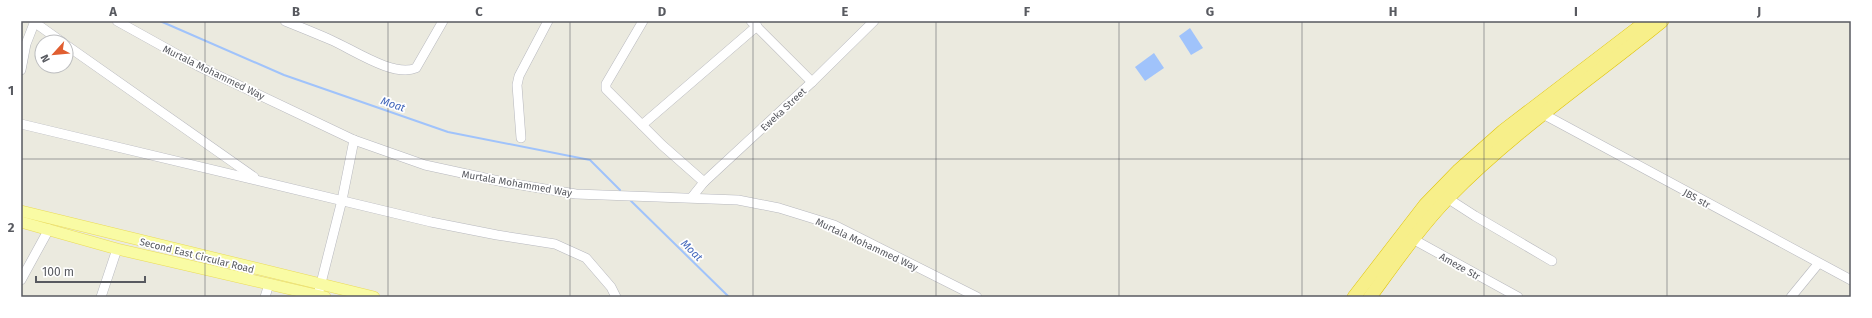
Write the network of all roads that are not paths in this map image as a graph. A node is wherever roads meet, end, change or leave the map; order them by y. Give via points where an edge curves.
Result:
1 (117, 21) edge
2 (285, 21) edge
3 (443, 21) edge
4 (548, 21) edge
5 (643, 21) edge
6 (874, 21) edge
7 (1647, 21) edge
8 (1662, 21) edge
9 (34, 22) edge
10 (754, 24) edge
11 (51, 34) edge
12 (74, 51) edge
13 (21, 70) edge
14 (812, 82) junction
15 (1543, 114) junction
16 (21, 124) edge
17 (642, 125) junction
18 (521, 138) dead end
19 (354, 140) junction
20 (259, 180) junction
21 (704, 182) junction
22 (1443, 195) junction
23 (692, 197) junction
24 (342, 200) junction
25 (21, 211) edge
26 (21, 222) edge
27 (49, 229) junction
28 (1408, 236) junction
29 (117, 248) junction
30 (1552, 261) dead end
31 (1818, 264) junction
32 (21, 280) edge
33 (1851, 280) edge
34 (269, 284) junction
35 (321, 292) edge
36 (101, 297) edge
37 (265, 297) edge
38 (374, 297) edge
39 (616, 297) edge
40 (977, 297) edge
41 (1354, 297) edge
42 (1370, 297) edge
43 (1518, 297) edge
44 (1791, 297) edge

1 - 19 street, Murtala Mohammed Way via 198,66
2 - 3 street via 385,66 410,71 416,68
4 - 18 street via 519,76 517,85
5 - 17 street via 606,86 610,94
6 - 14 street, Eweka Street
7 - 22 highway via 1504,131 1459,170
8 - 15 highway
9 - 11 street
9 - 13 street
10 - 14 street
10 - 17 street
12 - 20 street
14 - 21 street, Eweka Street
15 - 22 highway via 1469,177
15 - 31 street, JBS str
16 - 20 street
17 - 21 street
19 - 23 street, Murtala Mohammed Way via 425,165 508,183 576,194
19 - 24 street
20 - 24 street
21 - 23 street, Eweka Street
22 - 28 highway
22 - 30 street
23 - 40 street, Murtala Mohammed Way via 738,200 805,215 840,229
24 - 35 street
24 - 39 street via 431,222 555,244 586,258 611,287
25 - 35 main road, Second East Circular Road
26 - 27 main road, Second East Circular Road
27 - 29 main road, Second East Circular Road
27 - 32 street
28 - 41 highway
28 - 42 highway
28 - 43 street, Ameze Str
29 - 34 main road, Second East Circular Road
29 - 36 street
31 - 33 street, JBS str
31 - 44 street
34 - 35 main road, Second East Circular Road
34 - 37 street
35 - 38 main road, Second East Circular Road

